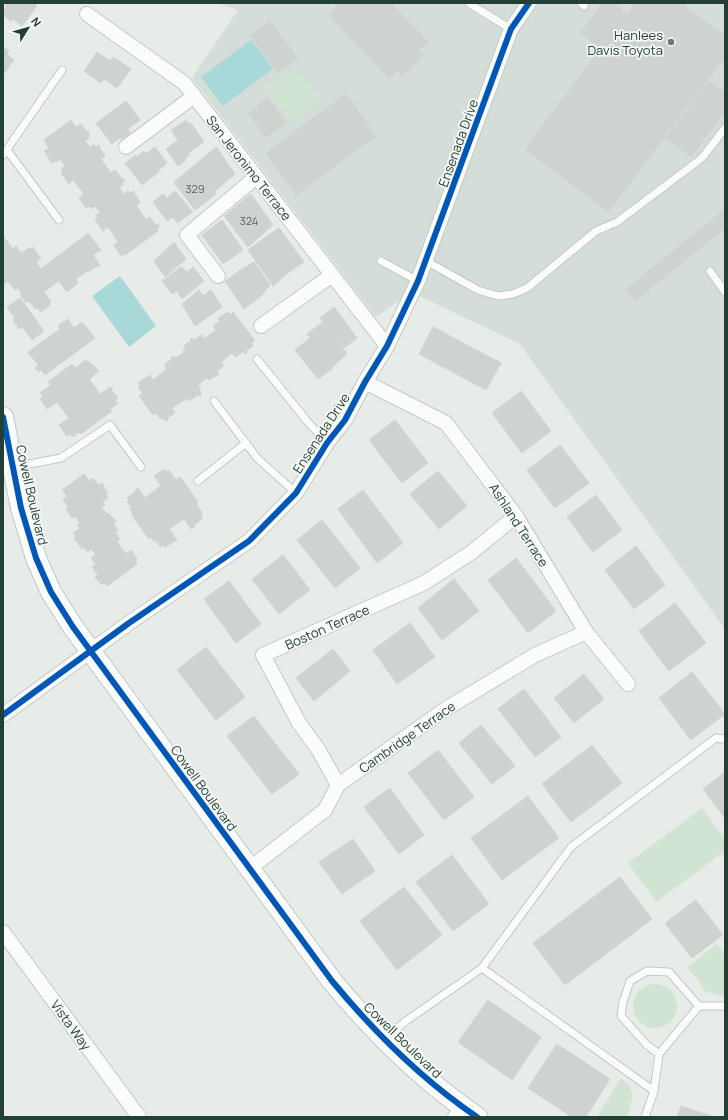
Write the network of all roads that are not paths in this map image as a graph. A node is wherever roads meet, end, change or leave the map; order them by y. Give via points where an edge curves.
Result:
1 (529, 3) edge
2 (470, 4) edge
3 (87, 14) dead end
4 (512, 29) junction
5 (62, 70) dead end
6 (194, 96) junction
7 (725, 128) edge
8 (126, 147) dead end
9 (5, 153) edge
10 (256, 177) junction
11 (59, 220) dead end
12 (381, 261) dead end
13 (426, 261) junction
14 (710, 271) dead end
15 (332, 275) junction
16 (218, 276) dead end
17 (418, 281) junction
18 (725, 292) edge
19 (261, 326) dead end
20 (387, 346) junction
21 (257, 359) dead end
22 (366, 382) junction
23 (214, 401) dead end
24 (3, 417) edge
25 (246, 443) junction
26 (327, 443) junction
27 (141, 467) dead end
28 (14, 468) junction
29 (198, 481) dead end
30 (296, 493) junction
31 (516, 516) junction
32 (586, 632) junction
33 (90, 651) junction
34 (628, 684) dead end
35 (3, 715) edge
36 (725, 739) edge
37 (338, 785) junction
38 (249, 869) junction
39 (3, 932) edge
40 (482, 968) junction
41 (699, 1006) junction
42 (725, 1006) edge
43 (384, 1040) junction
44 (659, 1054) junction
45 (654, 1091) junction
46 (464, 1114) edge
47 (138, 1117) edge
48 (645, 1117) edge

1 - 4 street, Ensenada Drive
2 - 4 lane
3 - 6 street, San Jeronimo Terrace via 184,83
4 - 13 street, Ensenada Drive
5 - 9 lane
6 - 8 street
6 - 10 street, San Jeronimo Terrace
7 - 13 lane via 702,158 617,222 596,231 528,288 498,296 478,290
9 - 11 lane
10 - 15 street, San Jeronimo Terrace
10 - 16 street via 187,235
12 - 17 lane
13 - 17 street, Ensenada Drive
14 - 18 lane
15 - 19 street
15 - 20 street, San Jeronimo Terrace
17 - 20 street, Ensenada Drive
20 - 22 street, Ensenada Drive
21 - 26 lane
22 - 26 street, Ensenada Drive via 345,420
22 - 31 street, Ashland Terrace via 446,423
23 - 25 lane
24 - 28 main road, Cowell Boulevard
25 - 29 lane
25 - 30 lane via 257,458
26 - 30 street, Ensenada Drive
27 - 28 lane via 110,425 61,458
28 - 33 main road, Cowell Boulevard via 36,558 50,592
30 - 33 street, Ensenada Drive via 249,541
31 - 32 street, Ashland Terrace
31 - 37 street, Boston Terrace via 472,552 424,583 263,656 299,723 318,749
32 - 34 street, Ashland Terrace
32 - 37 street, Cambridge Terrace via 535,655 448,708
33 - 35 street, Ensenada Drive
33 - 38 main road, Cowell Boulevard
36 - 40 lane via 716,738 572,846
37 - 38 street, Cambridge Terrace via 326,810
38 - 43 main road, Cowell Boulevard via 332,981
39 - 47 street, Vista Way
40 - 43 lane via 406,1021
40 - 45 lane
41 - 42 lane
41 - 44 lane
41 - 44 lane via 669,972 647,971 630,981 621,1016 647,1045
43 - 46 main road, Cowell Boulevard
44 - 45 lane
45 - 48 lane

